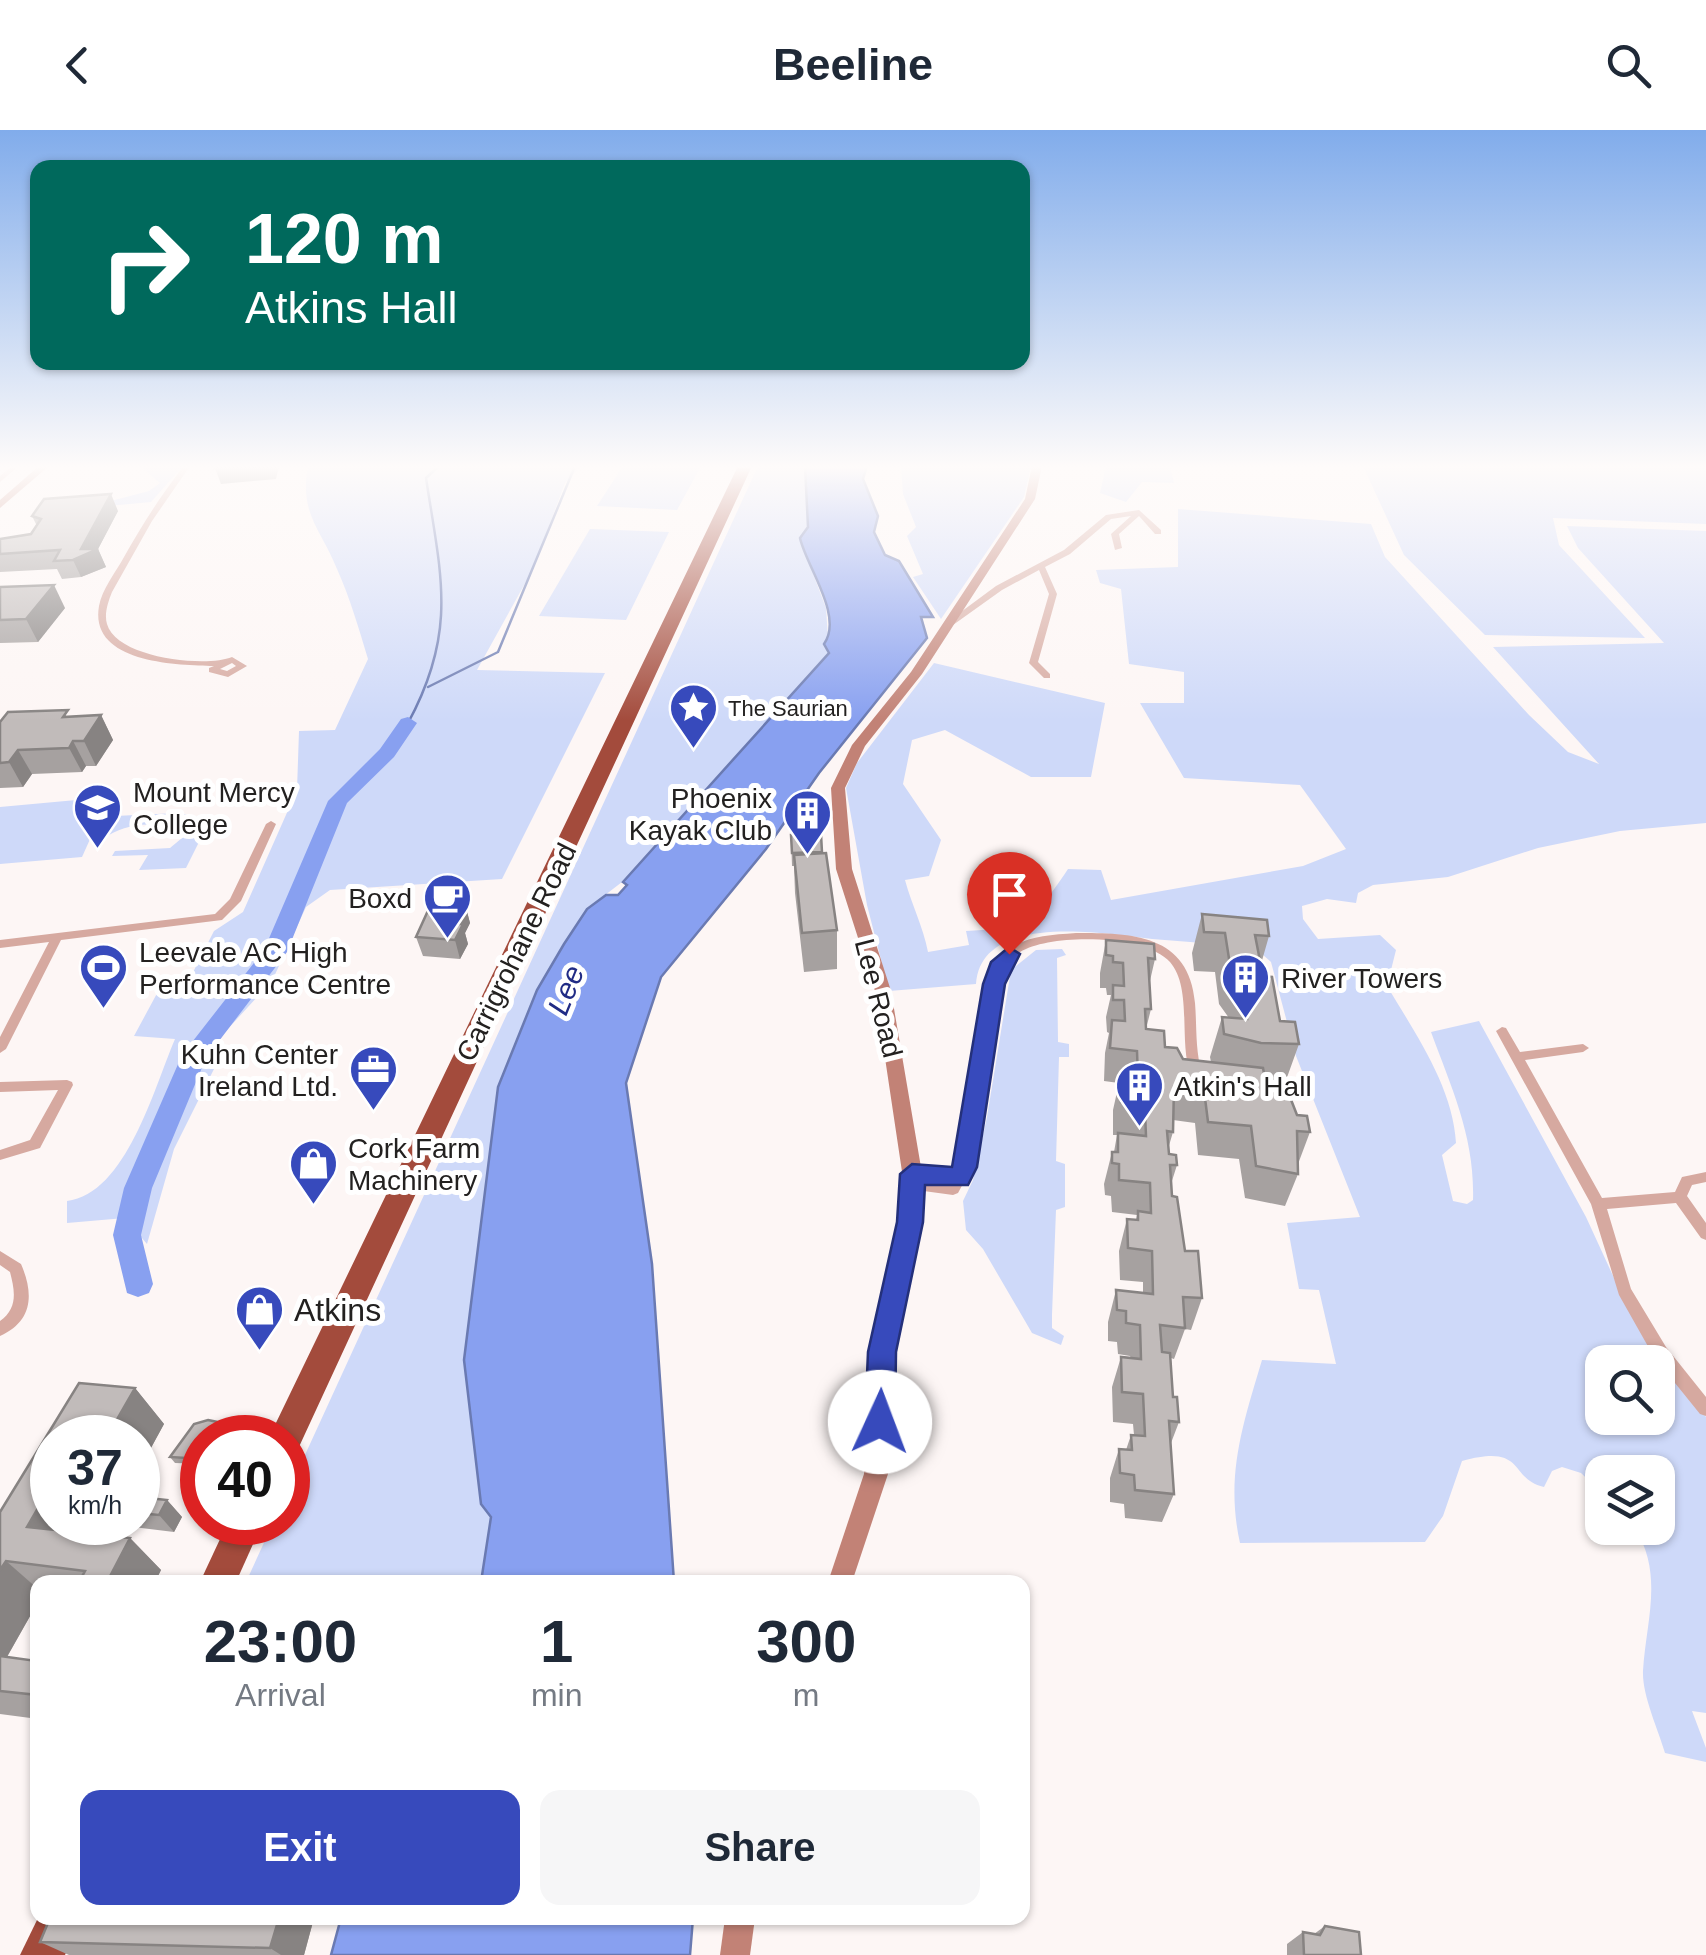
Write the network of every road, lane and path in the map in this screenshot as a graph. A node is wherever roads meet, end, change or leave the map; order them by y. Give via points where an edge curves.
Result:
1 (131, 551) edge
2 (705, 551) edge
3 (996, 551) edge
4 (1064, 551) edge
5 (1042, 568) junction
6 (950, 623) junction
7 (218, 663) dead end
8 (1047, 676) dead end
9 (270, 824) dead end
10 (56, 937) junction
11 (0, 944) edge
12 (1502, 1031) dead end
13 (1584, 1048) dead end
14 (0, 1050) edge
15 (1516, 1057) junction
16 (1208, 1085) edge
17 (0, 1087) edge
18 (0, 1155) edge
19 (1706, 1177) edge
20 (913, 1179) junction
21 (1680, 1197) junction
22 (1598, 1204) junction
23 (1706, 1234) edge
24 (0, 1257) edge
25 (0, 1329) edge
26 (1700, 1392) edge
27 (1706, 1409) edge
28 (297, 1415) edge
29 (235, 1545) edge
30 (221, 1575) edge
31 (842, 1575) edge
32 (57, 1925) edge
33 (739, 1925) edge
34 (42, 1955) edge
35 (735, 1955) edge

1 - 7 street via 102,617 110,634 137,654
2 - 28 highway, Carrigrohane Road
3 - 6 street, Lee Road
4 - 5 street
5 - 6 street
5 - 8 street via 1053,594 1034,663
6 - 20 street, Lee Road via 858,745 838,788 846,879 883,991
9 - 10 street via 232,907 214,918
10 - 11 street
10 - 14 street
12 - 15 street
13 - 15 street
15 - 22 street
16 - 20 street via 1192,1064 1186,994 1172,956 1142,941 1073,938 1020,946 998,968 956,1184
17 - 18 street via 67,1085 35,1144
19 - 21 street via 1687,1181
20 - 31 street, Lee Road via 882,1352 876,1474
21 - 22 street
21 - 23 street
22 - 26 street via 1624,1292 1660,1352
24 - 25 street via 16,1268 22,1302 16,1319
26 - 27 street
29 - 30 highway
32 - 34 highway
33 - 35 street

